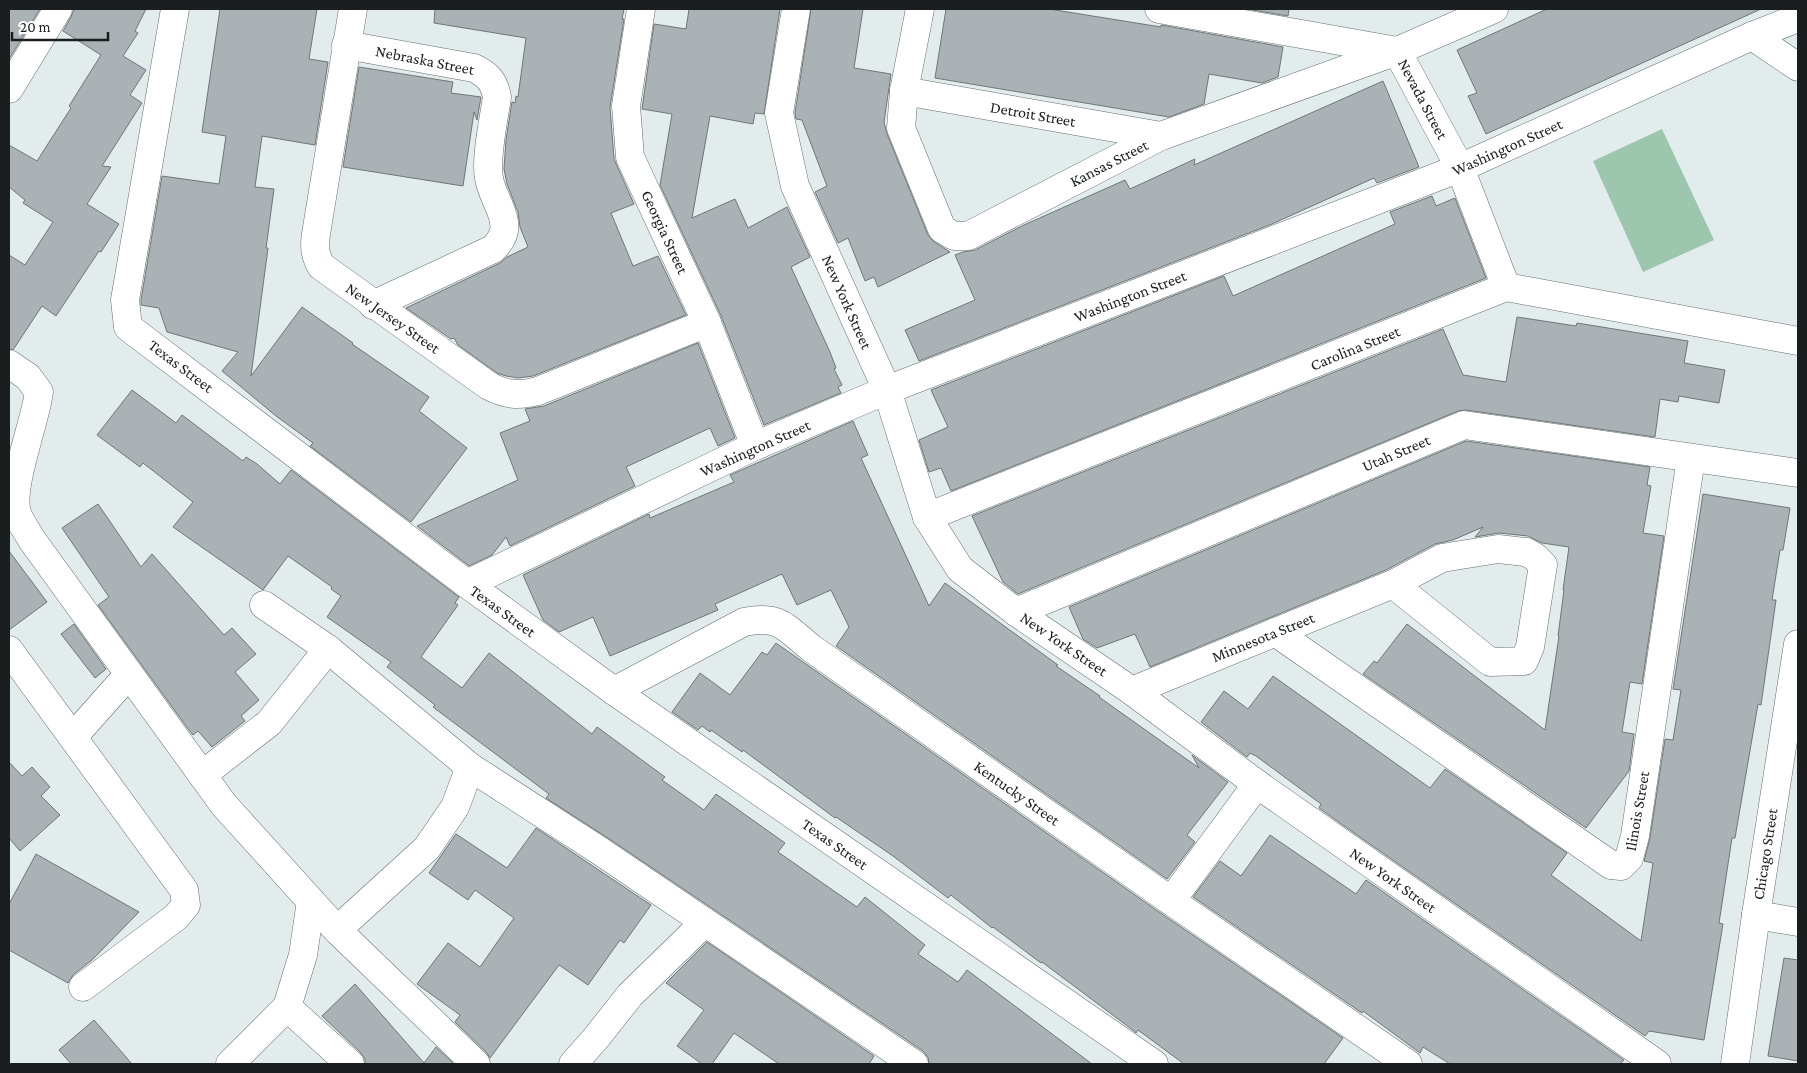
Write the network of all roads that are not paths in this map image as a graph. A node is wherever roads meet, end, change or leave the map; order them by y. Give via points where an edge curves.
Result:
1 (58, 9) edge
2 (175, 9) edge
3 (353, 9) edge
4 (641, 9) edge
5 (796, 9) edge
6 (920, 9) edge
7 (1159, 9) edge
8 (1494, 9) edge
9 (1798, 18) edge
10 (1752, 36) junction
11 (346, 45) junction
12 (1397, 51) junction
13 (1798, 67) edge
14 (9, 89) edge
15 (904, 91) junction
16 (1161, 136) junction
17 (1460, 168) junction
18 (1506, 288) junction
19 (373, 305) junction
20 (707, 323) junction
21 (1798, 342) edge
22 (9, 364) edge
23 (887, 390) junction
24 (755, 446) junction
25 (1691, 458) junction
26 (1798, 473) edge
27 (13, 514) edge
28 (927, 517) junction
29 (467, 584) junction
30 (1393, 584) junction
31 (264, 605) dead end
32 (1016, 612) junction
33 (1275, 632) junction
34 (1798, 644) edge
35 (328, 649) junction
36 (9, 650) edge
37 (1796, 671) edge
38 (129, 674) junction
39 (1132, 690) junction
40 (614, 691) junction
41 (73, 737) junction
42 (470, 767) junction
43 (202, 775) junction
44 (1257, 784) junction
45 (311, 901) junction
46 (1171, 901) junction
47 (1756, 915) junction
48 (705, 922) junction
49 (1798, 922) edge
50 (337, 930) junction
51 (83, 987) dead end
52 (288, 1007) junction
53 (230, 1064) edge
54 (350, 1064) edge
55 (476, 1064) edge
56 (573, 1064) edge
57 (914, 1064) edge
58 (1154, 1064) edge
59 (1408, 1064) edge
60 (1657, 1064) edge
61 (1735, 1064) edge

1 - 14 street
2 - 29 street, Texas Street via 125,300 128,327
3 - 11 street, New Jersey Street
4 - 20 street, Georgia Street via 626,106 630,157
5 - 23 street, New York Street via 779,113 795,186
6 - 15 street, Kansas Street
7 - 12 street, Nevada Street
8 - 12 street, Kansas Street
9 - 10 street, Washington Street
10 - 13 street
10 - 17 street, Washington Street
11 - 19 street, New Jersey Street via 314,248 321,266
11 - 19 street, Nebraska Street via 474,68 487,75 495,86 497,97 488,175 504,221 500,242 493,249
12 - 16 street, Kansas Street
12 - 17 street, Nevada Street
15 - 16 street, Detroit Street
15 - 16 street, Kansas Street via 901,128 942,229 954,236 968,236
17 - 18 street, Nevada Street
17 - 23 street, Washington Street
18 - 21 street
18 - 28 street, Carolina Street
19 - 20 street, New Jersey Street via 489,386 512,395 538,391
20 - 24 street, Georgia Street
22 - 27 street via 28,377 39,392 16,485
23 - 24 street, Washington Street
23 - 28 street, New York Street
24 - 29 street, Washington Street
25 - 26 street, Utah Street
25 - 32 street, Utah Street via 1464,425
25 - 33 street, Ilinois Street via 1636,836 1629,858 1621,866 1611,865
27 - 38 street
28 - 32 street, New York Street via 960,569
29 - 40 street, Texas Street
30 - 30 street, Minnesota Street via 1442,558 1498,549 1526,552 1543,565 1530,646 1524,661 1490,662
30 - 33 street, Minnesota Street
31 - 35 street
32 - 39 street, New York Street
33 - 39 street, Minnesota Street
34 - 37 street, Chicago Street
35 - 42 street
35 - 43 street via 269,723
36 - 41 street
37 - 47 street, Chicago Street
38 - 41 street
38 - 43 street
39 - 44 street, New York Street
40 - 46 street, Kentucky Street via 744,622 762,618 780,623
40 - 58 street, Texas Street
41 - 51 street via 184,890 186,905 176,917
42 - 48 street
42 - 50 street via 455,807 426,848
43 - 45 street via 224,805
44 - 46 street
44 - 60 street, New York Street
45 - 50 street
45 - 52 street via 303,955
46 - 59 street, Kentucky Street
47 - 49 street
47 - 61 street, Chicago Street
48 - 56 street via 630,995
48 - 57 street
50 - 55 street
52 - 53 street
52 - 54 street

